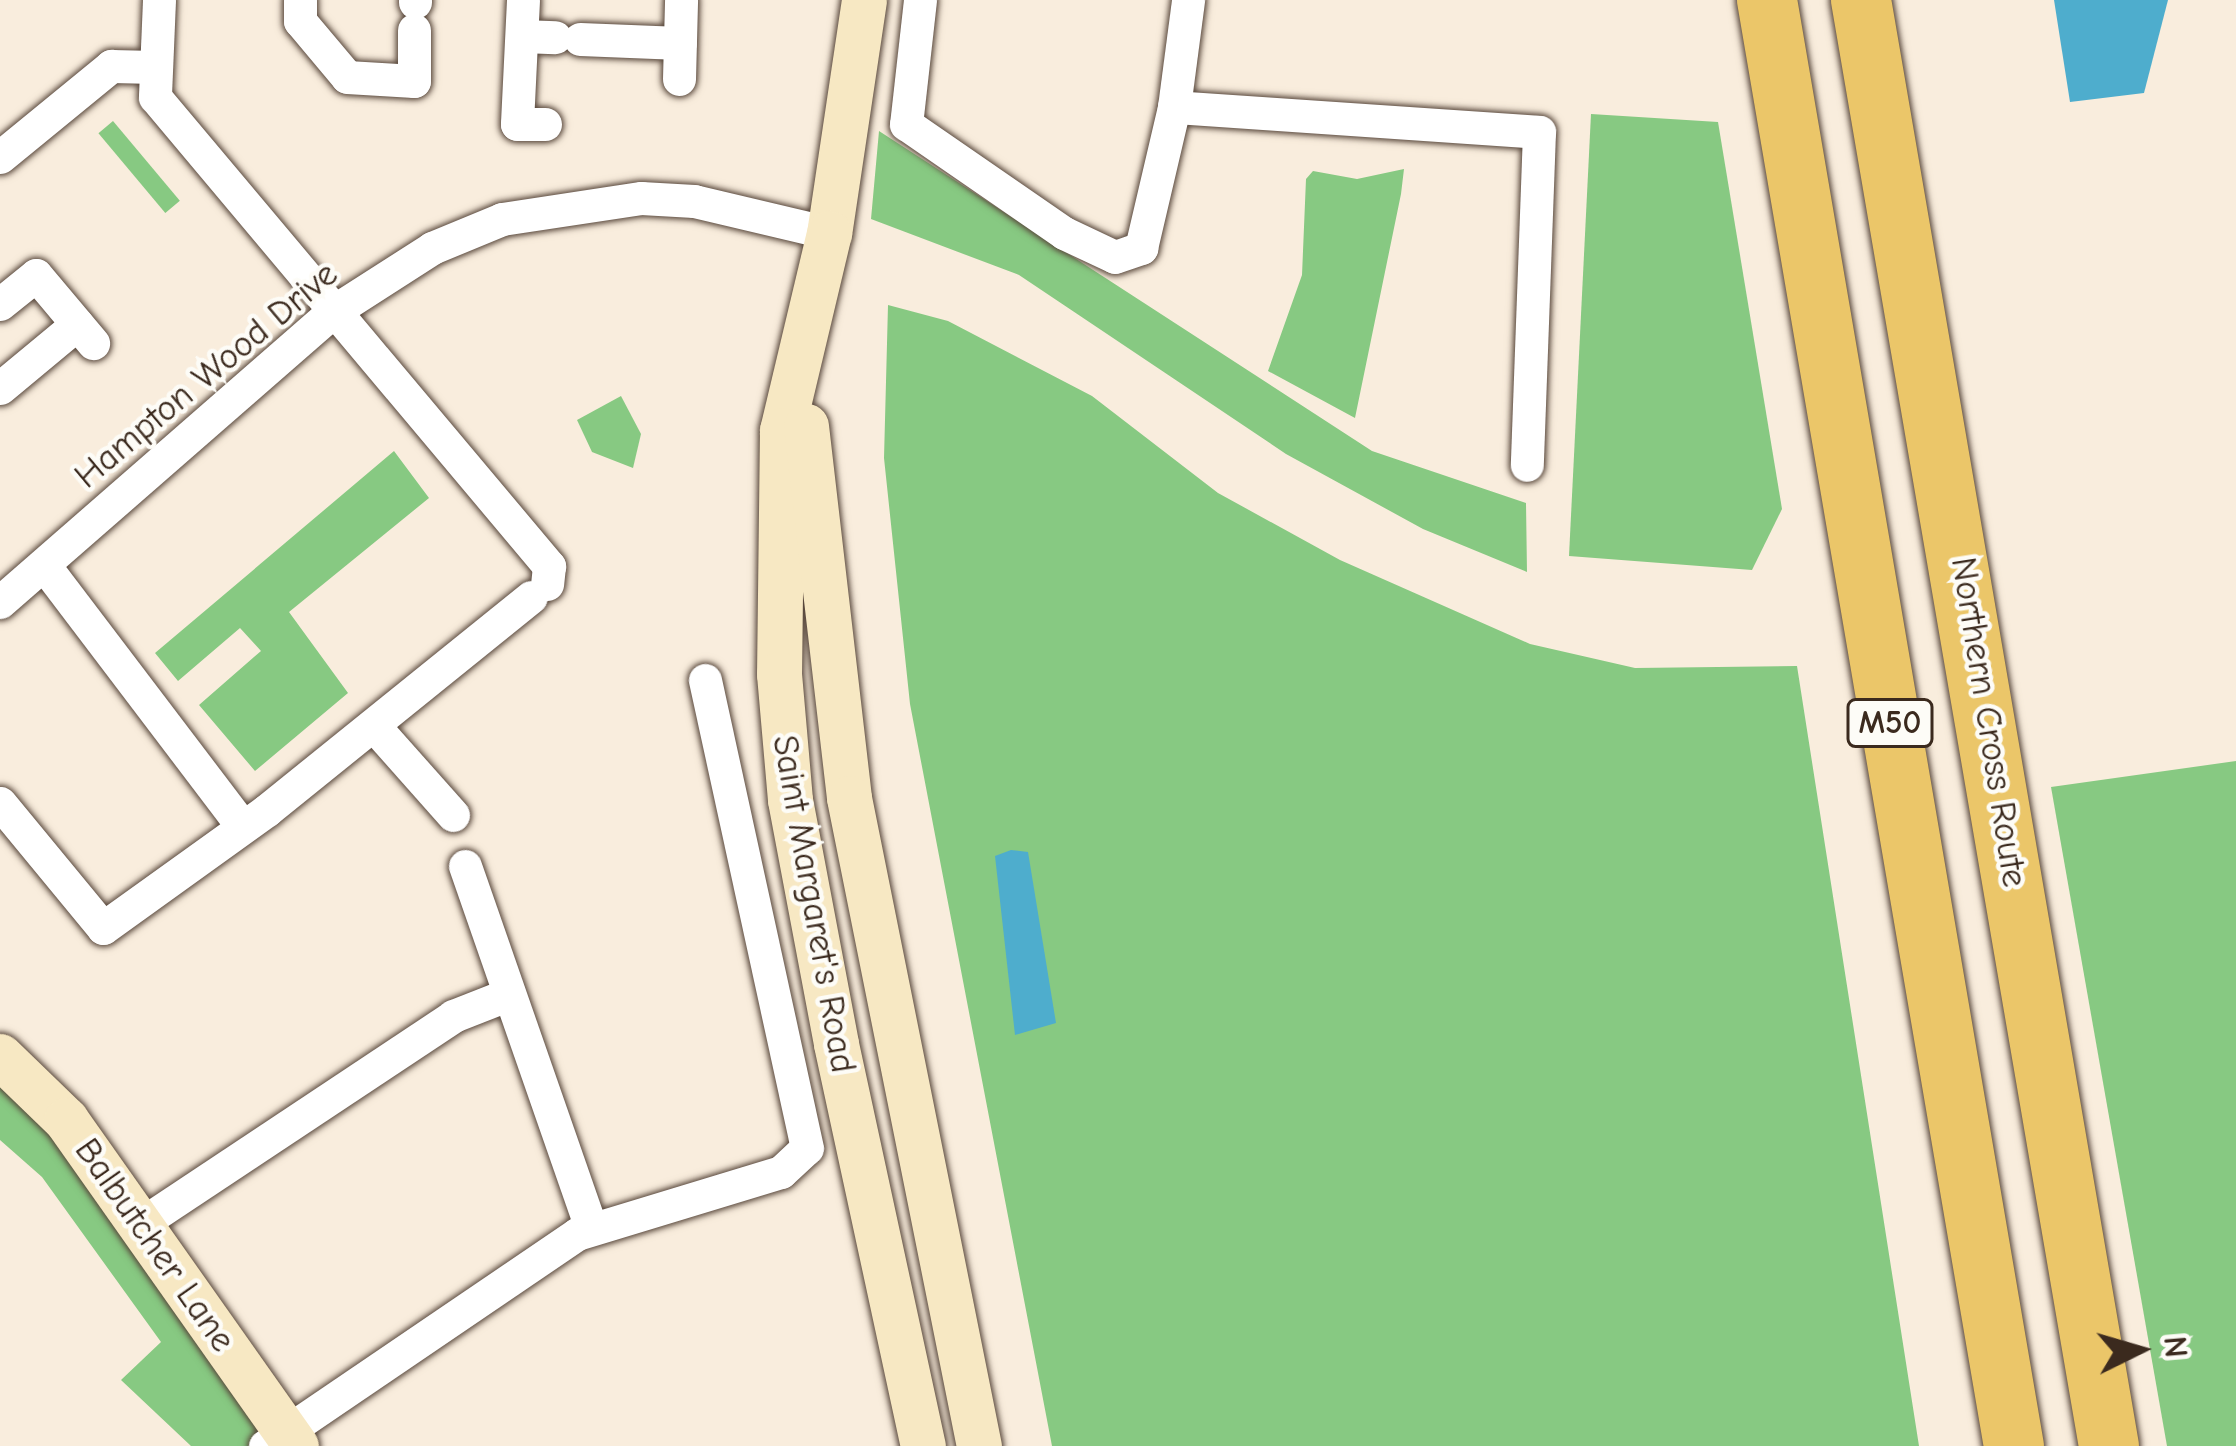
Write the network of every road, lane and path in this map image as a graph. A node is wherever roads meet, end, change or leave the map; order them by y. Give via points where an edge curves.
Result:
1 (159, 0) edge
2 (300, 0) edge
3 (523, 0) edge
4 (681, 0) edge
5 (864, 0) edge
6 (920, 0) edge
7 (1188, 0) edge
8 (1767, 0) edge
9 (1861, 0) edge
10 (415, 10) edge
11 (552, 37) junction
12 (680, 43) junction
13 (156, 67) junction
14 (679, 79) dead end
15 (1174, 107) junction
16 (545, 124) dead end
17 (0, 157) edge
18 (829, 232) junction
19 (0, 304) edge
20 (334, 311) junction
21 (803, 357) junction
22 (0, 388) edge
23 (1527, 465) dead end
24 (44, 565) junction
25 (0, 602) edge
26 (705, 680) dead end
27 (374, 726) junction
28 (845, 771) junction
29 (789, 779) junction
30 (0, 803) edge
31 (453, 814) dead end
32 (241, 823) junction
33 (465, 866) dead end
34 (509, 994) junction
35 (0, 1056) edge
36 (142, 1223) junction
37 (591, 1227) junction
38 (281, 1440) edge
39 (922, 1446) edge
40 (979, 1446) edge
41 (2014, 1446) edge
42 (2109, 1446) edge

1 - 13 street
2 - 10 street via 300,21 346,77 414,82
3 - 11 street
4 - 12 street
5 - 18 main road, Saint Margaret's Road
6 - 15 street via 902,106 921,141 1115,257 1141,248
7 - 15 street
8 - 41 highway, M50
9 - 42 highway, Northern Cross Route / M50
11 - 12 street
11 - 16 street via 517,124
12 - 14 street
13 - 17 street via 111,66
13 - 20 street via 155,97
15 - 23 street via 1539,132
18 - 20 street, Hampton Wood Drive via 694,201 573,203 502,219 432,248
18 - 21 main road, Saint Margaret's Road
19 - 22 street via 36,274 85,333
20 - 24 street, Hampton Wood Drive
20 - 27 street via 549,566 539,591
21 - 28 main road, Saint Margaret's Road
21 - 29 main road, Saint Margaret's Road via 782,430 777,548
24 - 25 street, Hampton Wood Drive
24 - 32 street
26 - 37 street via 807,1148 781,1172
27 - 31 street
27 - 32 street
28 - 29 main road
28 - 40 main road, Saint Margaret's Road
29 - 39 main road, Saint Margaret's Road
30 - 32 street via 103,928
33 - 34 street
34 - 36 street via 453,1016
34 - 37 street
35 - 36 main road, Balbutcher Lane via 66,1120
36 - 38 main road, Balbutcher Lane
37 - 38 street

